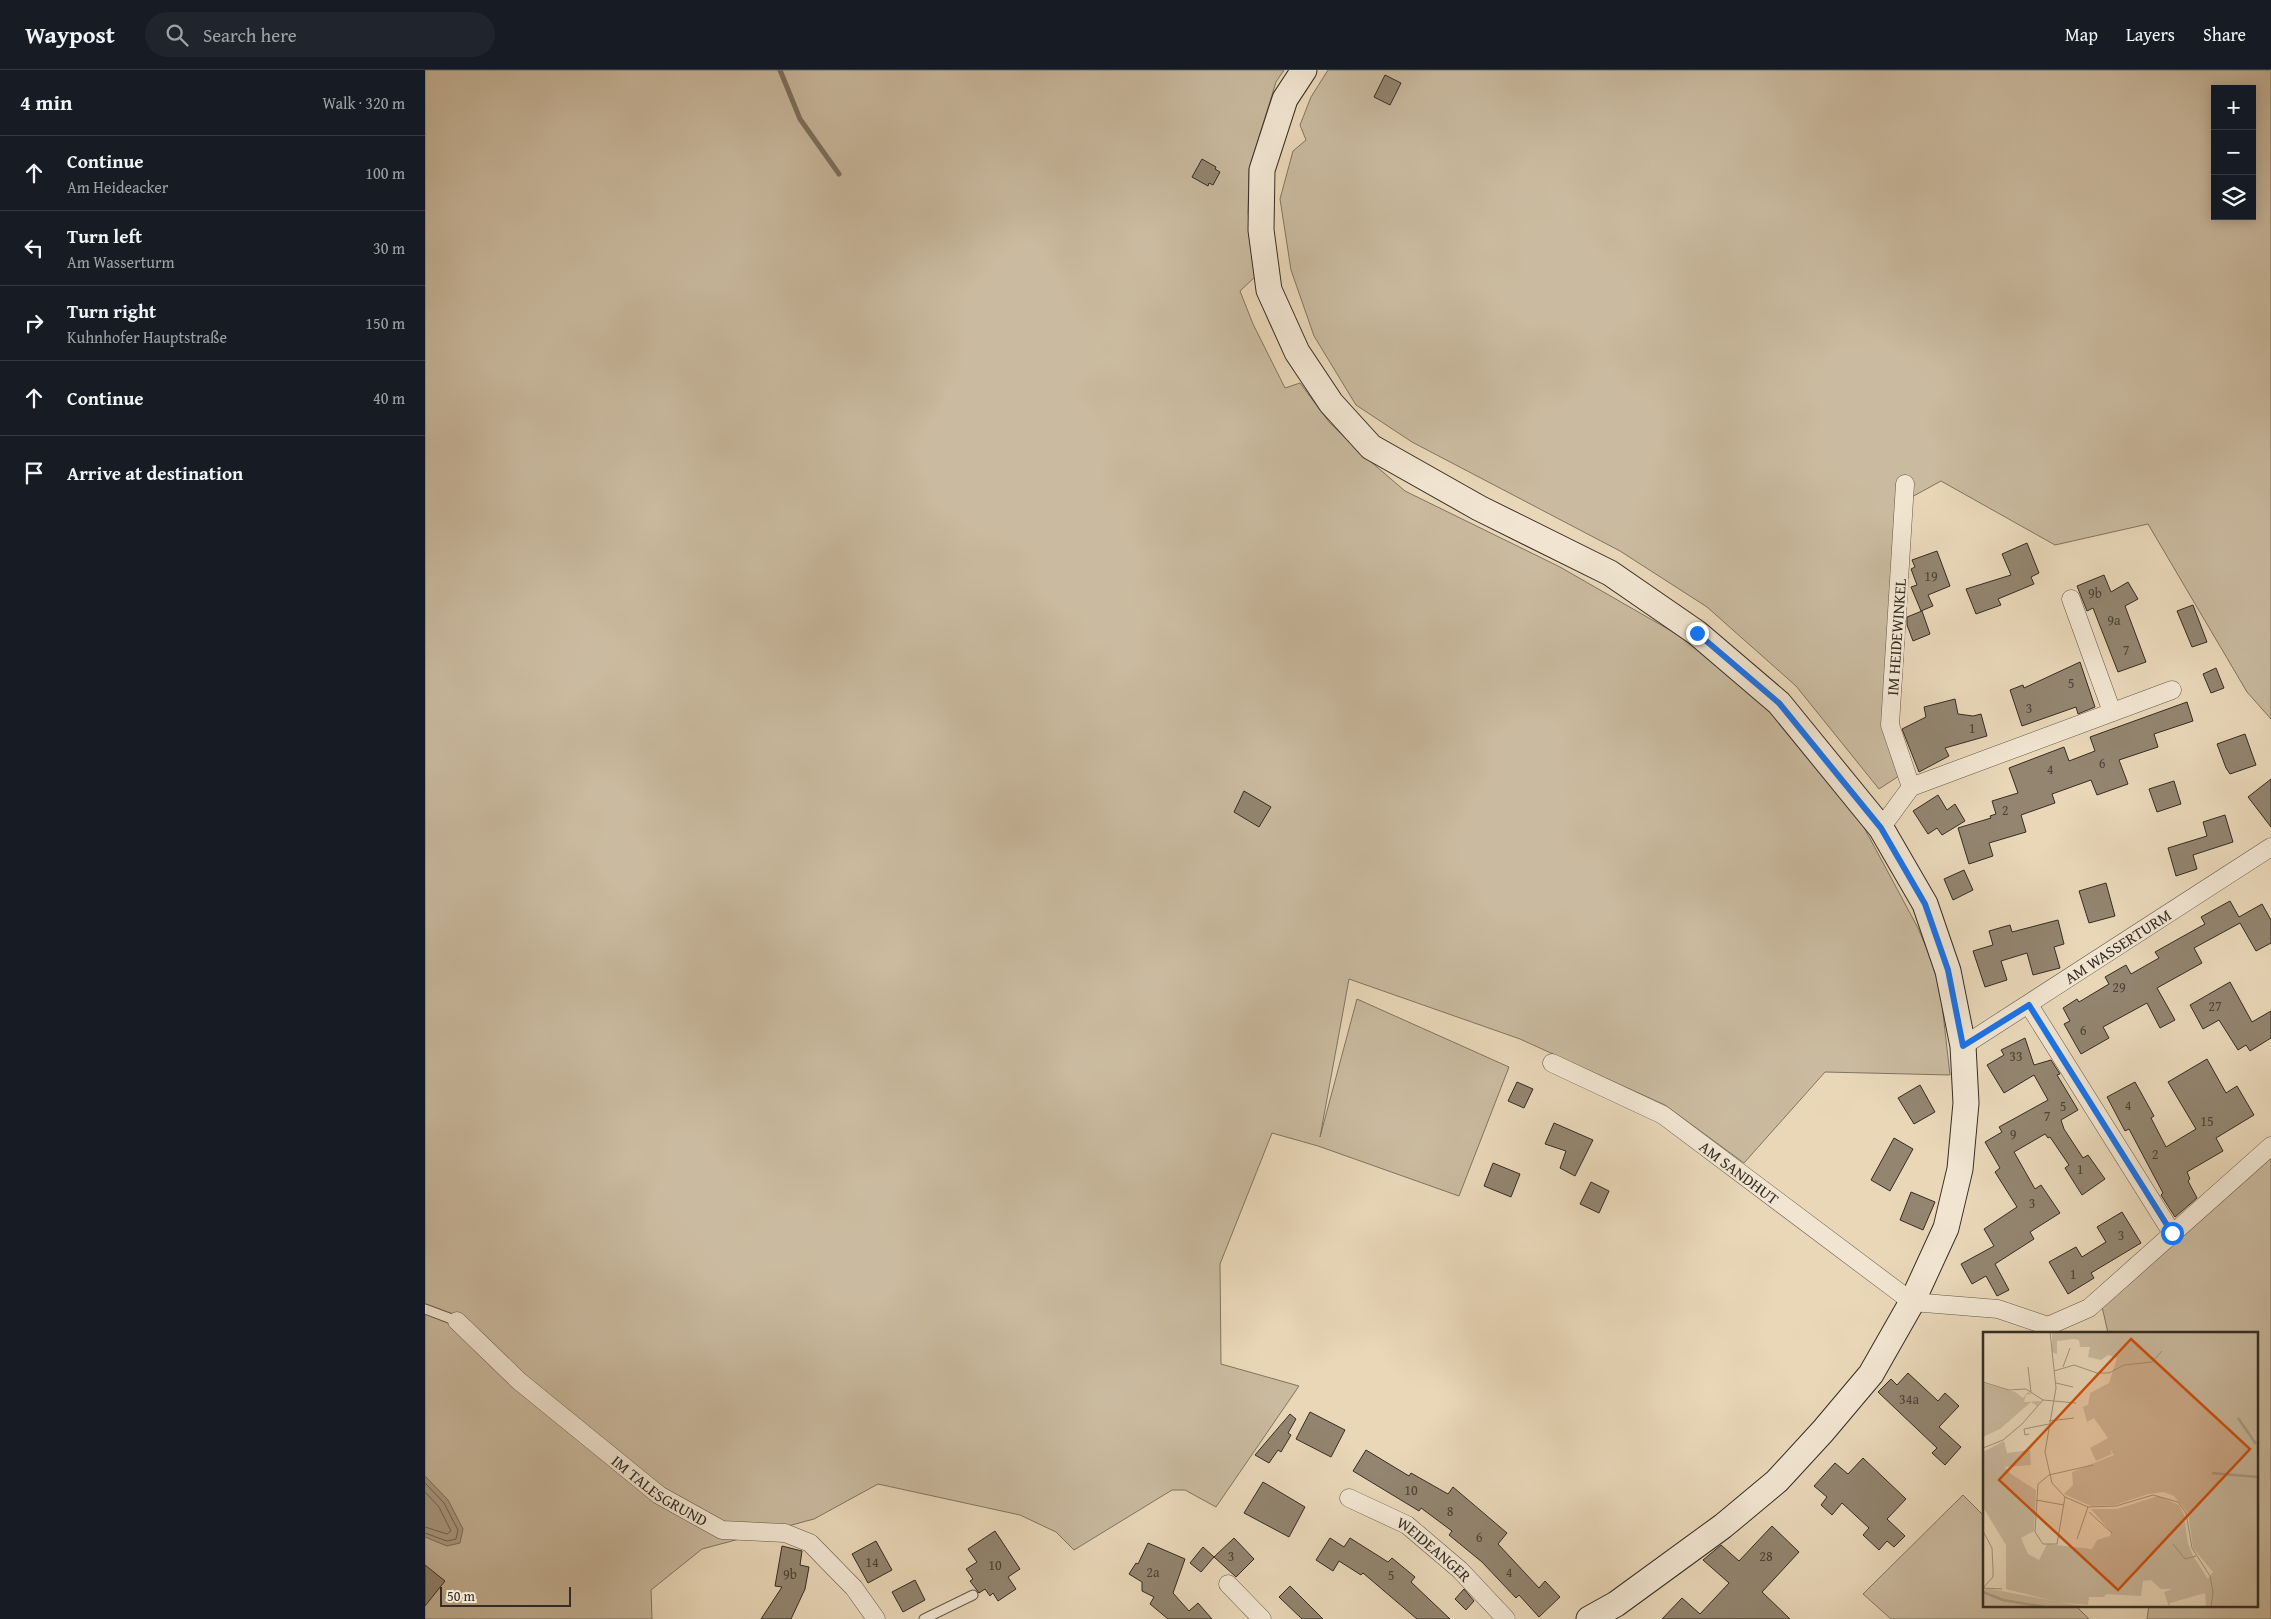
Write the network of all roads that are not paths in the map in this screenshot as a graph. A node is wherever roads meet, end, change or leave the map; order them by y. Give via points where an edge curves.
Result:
1 (1303, 70) edge
2 (1905, 484) dead end
3 (2071, 599) dead end
4 (2172, 690) dead end
5 (2112, 712) junction
6 (1911, 787) junction
7 (1881, 828) junction
8 (2271, 847) edge
9 (2029, 1005) junction
10 (1963, 1046) junction
11 (1552, 1063) dead end
12 (2271, 1146) edge
13 (2172, 1233) junction
14 (1912, 1302) junction
15 (425, 1309) edge
16 (457, 1321) joint
17 (1349, 1498) dead end
18 (1228, 1584) dead end
19 (973, 1594) dead end
20 (876, 1619) edge
21 (924, 1619) edge
22 (1261, 1619) edge
23 (1507, 1619) edge
24 (1589, 1619) edge

1 - 7 street via 1285,99 1262,170 1261,230 1269,290 1297,352 1331,402 1371,447 1479,508 1610,573 1697,633 1779,703
2 - 6 street, IM HEIDEWINKEL via 1890,725
3 - 5 street
4 - 5 street
5 - 6 street
6 - 7 street
7 - 10 street via 1925,904 1948,970
8 - 9 street, AM WASSERTURM
9 - 10 street, AM WASSERTURM
9 - 13 street
10 - 14 street via 1966,1103 1960,1169 1946,1228
11 - 14 street, AM SANDHUT via 1663,1115
12 - 13 street
13 - 14 street via 2089,1308 2048,1326 1998,1309
14 - 24 street via 1871,1374 1777,1481 1723,1526 1616,1604
15 - 16 lane
16 - 20 street, IM TALESGRUND via 519,1381 659,1495 722,1530 785,1533 810,1543 854,1588
17 - 23 street, WEIDEANGER via 1407,1525 1460,1570
18 - 22 street
19 - 21 lane

